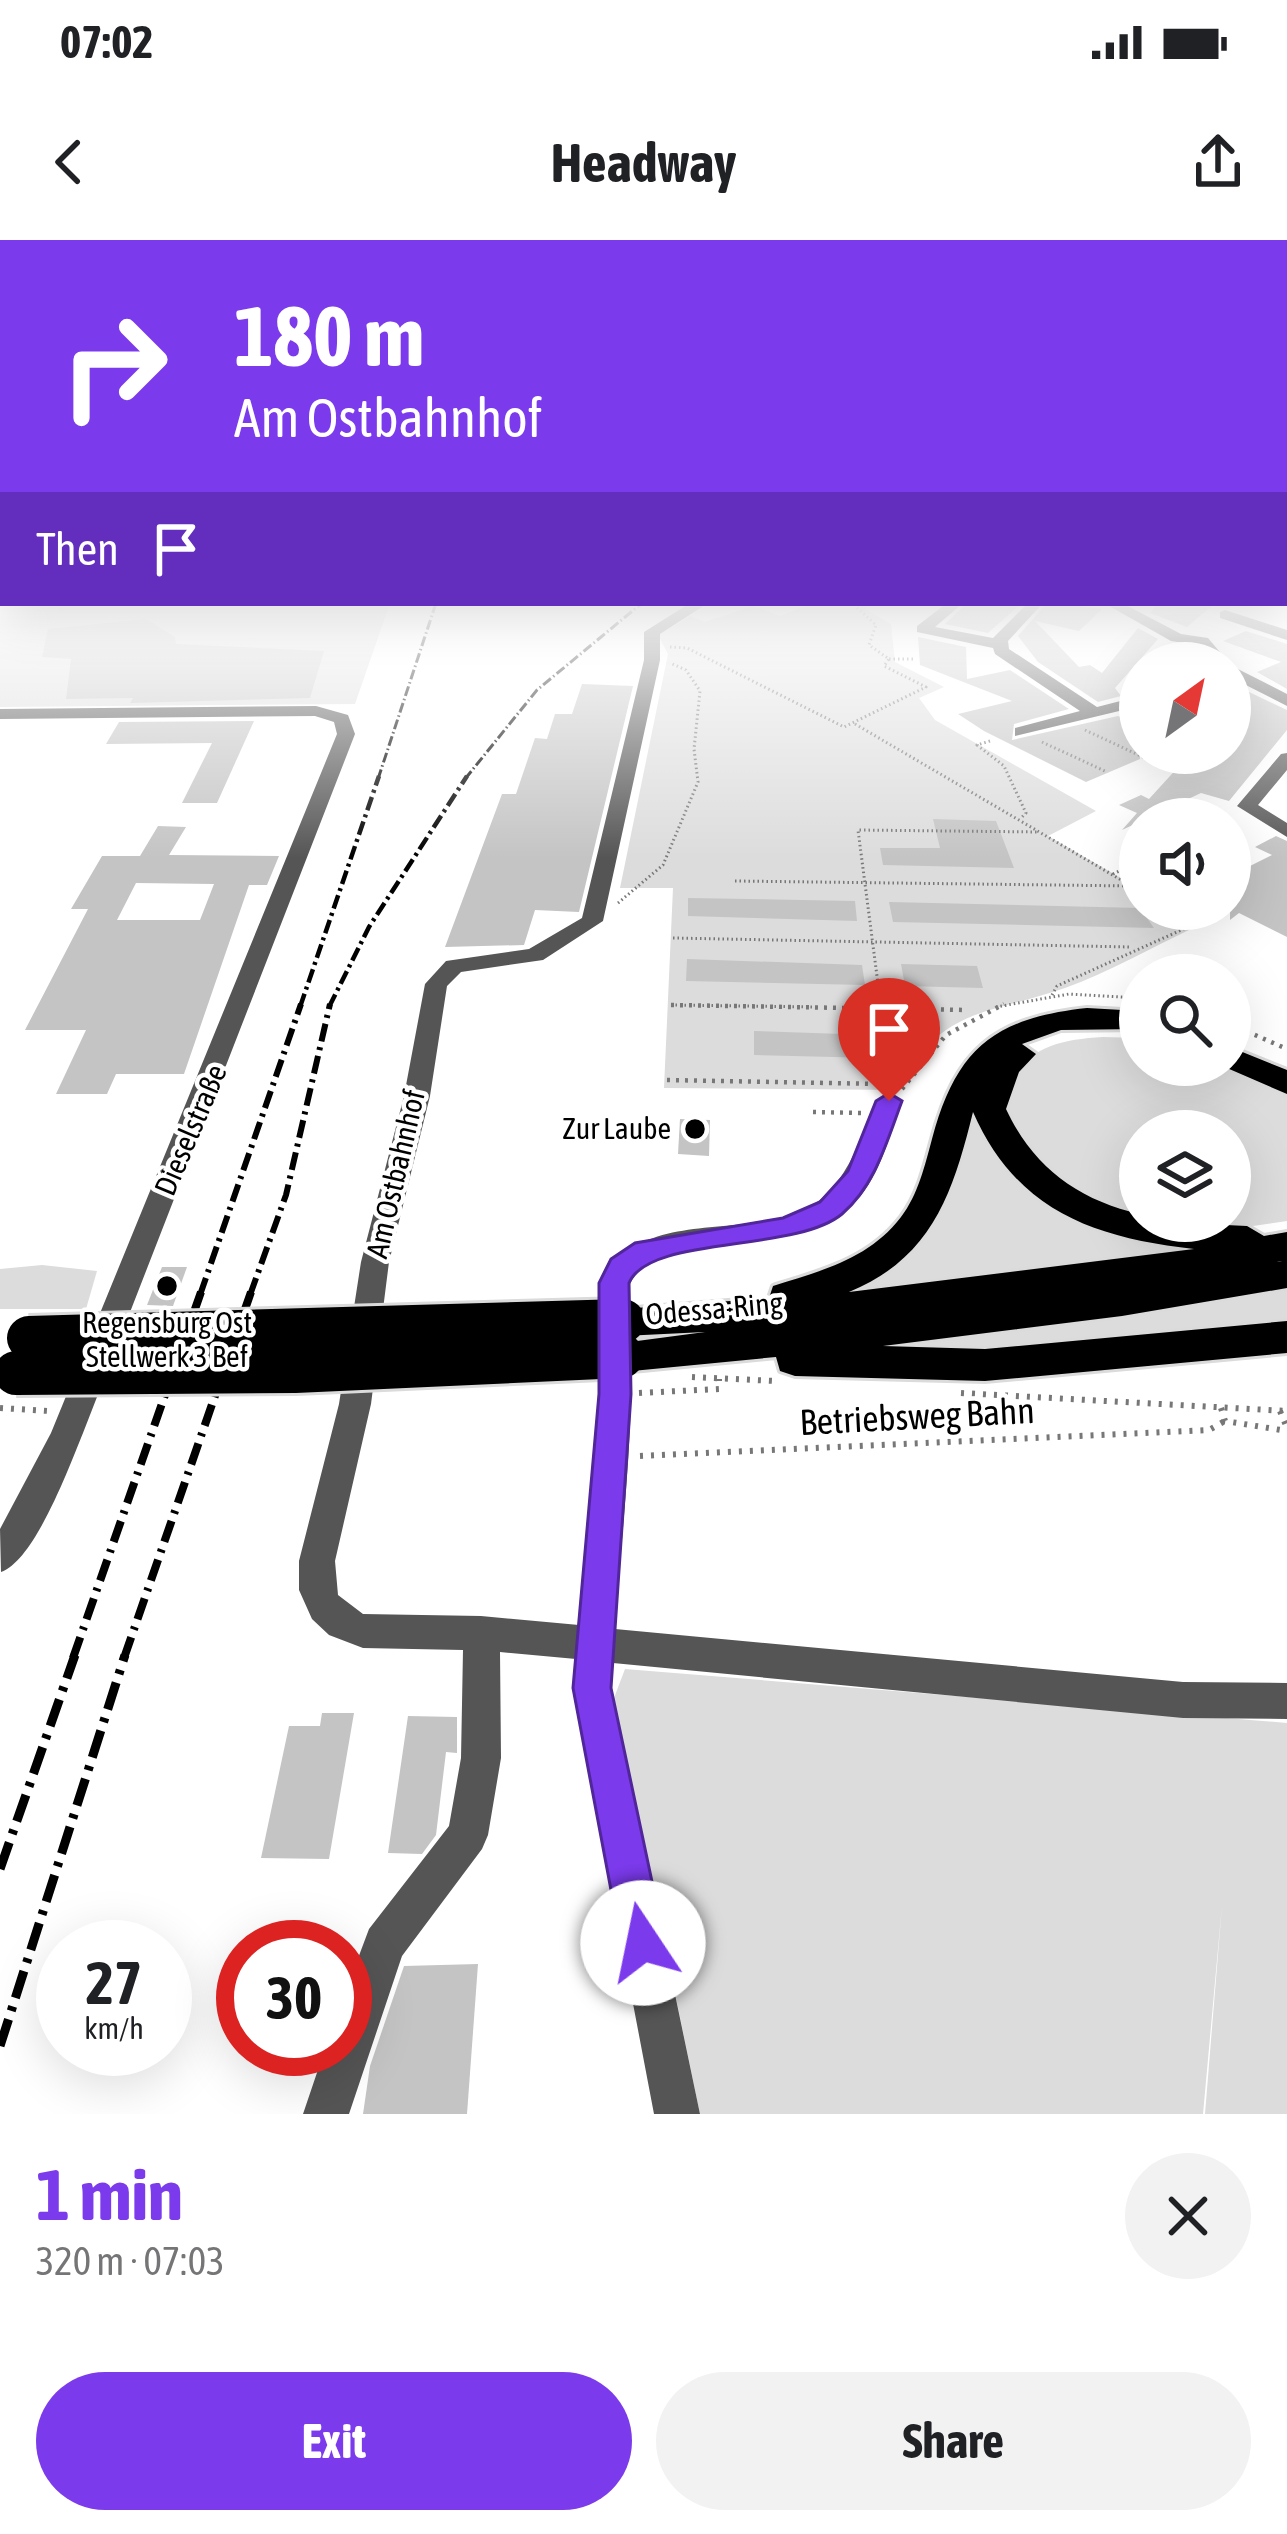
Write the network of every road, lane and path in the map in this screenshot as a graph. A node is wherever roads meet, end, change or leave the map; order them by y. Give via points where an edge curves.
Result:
1 (644, 683) edge
2 (700, 683) edge
3 (757, 683) edge
4 (919, 683) edge
5 (1047, 683) edge
6 (1255, 683) edge
7 (1287, 701) edge
8 (1119, 705) edge
9 (1091, 711) junction
10 (0, 714) edge
11 (1062, 719) junction
12 (853, 723) junction
13 (1021, 732) joint
14 (990, 741) dead end
15 (1119, 746) edge
16 (1287, 758) edge
17 (1107, 772) dead end
18 (1021, 818) junction
19 (1287, 831) edge
20 (1039, 832) junction
21 (1119, 872) edge
22 (1112, 875) junction
23 (1119, 879) edge
24 (735, 881) dead end
25 (866, 884) junction
26 (1119, 886) edge
27 (606, 911) dead end
28 (1181, 930) edge
29 (673, 938) dead end
30 (874, 943) junction
31 (1130, 947) dead end
32 (1052, 994) dead end
33 (671, 1005) dead end
34 (884, 1009) junction
35 (967, 1010) dead end
36 (1119, 1019) edge
37 (1119, 1033) edge
38 (1251, 1033) edge
39 (1287, 1049) edge
40 (1251, 1053) edge
41 (1251, 1066) edge
42 (1287, 1069) edge
43 (667, 1080) dead end
44 (1287, 1082) edge
45 (888, 1100) junction
46 (813, 1112) dead end
47 (1287, 1242) edge
48 (1287, 1274) edge
49 (1287, 1336) edge
50 (640, 1348) junction
51 (9, 1366) edge
52 (719, 1378) dead end
53 (1284, 1411) edge
54 (73, 1413) junction
55 (1225, 1421) junction
56 (1287, 1429) edge
57 (610, 1457) junction
58 (1, 1557) edge
59 (481, 1633) junction
60 (595, 1647) junction
61 (1287, 1701) edge
62 (326, 2114) edge
63 (677, 2114) edge

1 - 59 street, Am Ostbahnhof via 592,921 535,956 454,966 436,984 375,1262 356,1404 317,1561 317,1590 342,1623 363,1631
2 - 27 path via 698,782 659,870
3 - 12 path via 844,727
4 - 12 path via 926,687
5 - 9 street
6 - 7 street
8 - 9 street
9 - 11 street
10 - 54 street, Dieselstraße via 316,711 342,719 346,734
11 - 13 street
11 - 15 path
12 - 18 path
13 - 17 path
14 - 18 path via 977,745 1004,766 1026,813
16 - 19 street via 1247,806
18 - 20 path
20 - 22 path
20 - 25 path via 858,830
21 - 22 path
22 - 23 path
24 - 25 path
25 - 26 path
25 - 30 path
28 - 32 path
29 - 30 path
30 - 31 path
30 - 34 path
33 - 34 path
34 - 35 path
34 - 45 path
36 - 50 highway via 1039,1025 988,1054 963,1091 916,1223 874,1264
37 - 47 highway via 1056,1037 1004,1067 989,1108 1009,1154 1067,1202 1138,1228
38 - 39 path
40 - 42 highway
41 - 44 highway
43 - 45 path
45 - 46 path
45 - 57 street via 860,1174 817,1217 673,1242 621,1267 614,1283
47 - 50 highway, Odessa-Ring
48 - 50 highway, Odessa-Ring via 1025,1316
49 - 50 highway via 938,1367
50 - 51 highway, Odessa-Ring, bridge via 295,1371
50 - 52 path via 719,1389
51 - 54 path
53 - 55 path, Betriebsweg Bahn via 1221,1408
53 - 56 path
54 - 58 street, Dieselstraße
55 - 56 path
55 - 57 path, Betriebsweg Bahn via 1210,1430
57 - 60 street
59 - 60 street, Am Ostbahnhof
59 - 62 street via 481,1758 467,1835 384,1944
60 - 61 street, Am Ostbahnhof via 1183,1700
60 - 63 street via 592,1688

